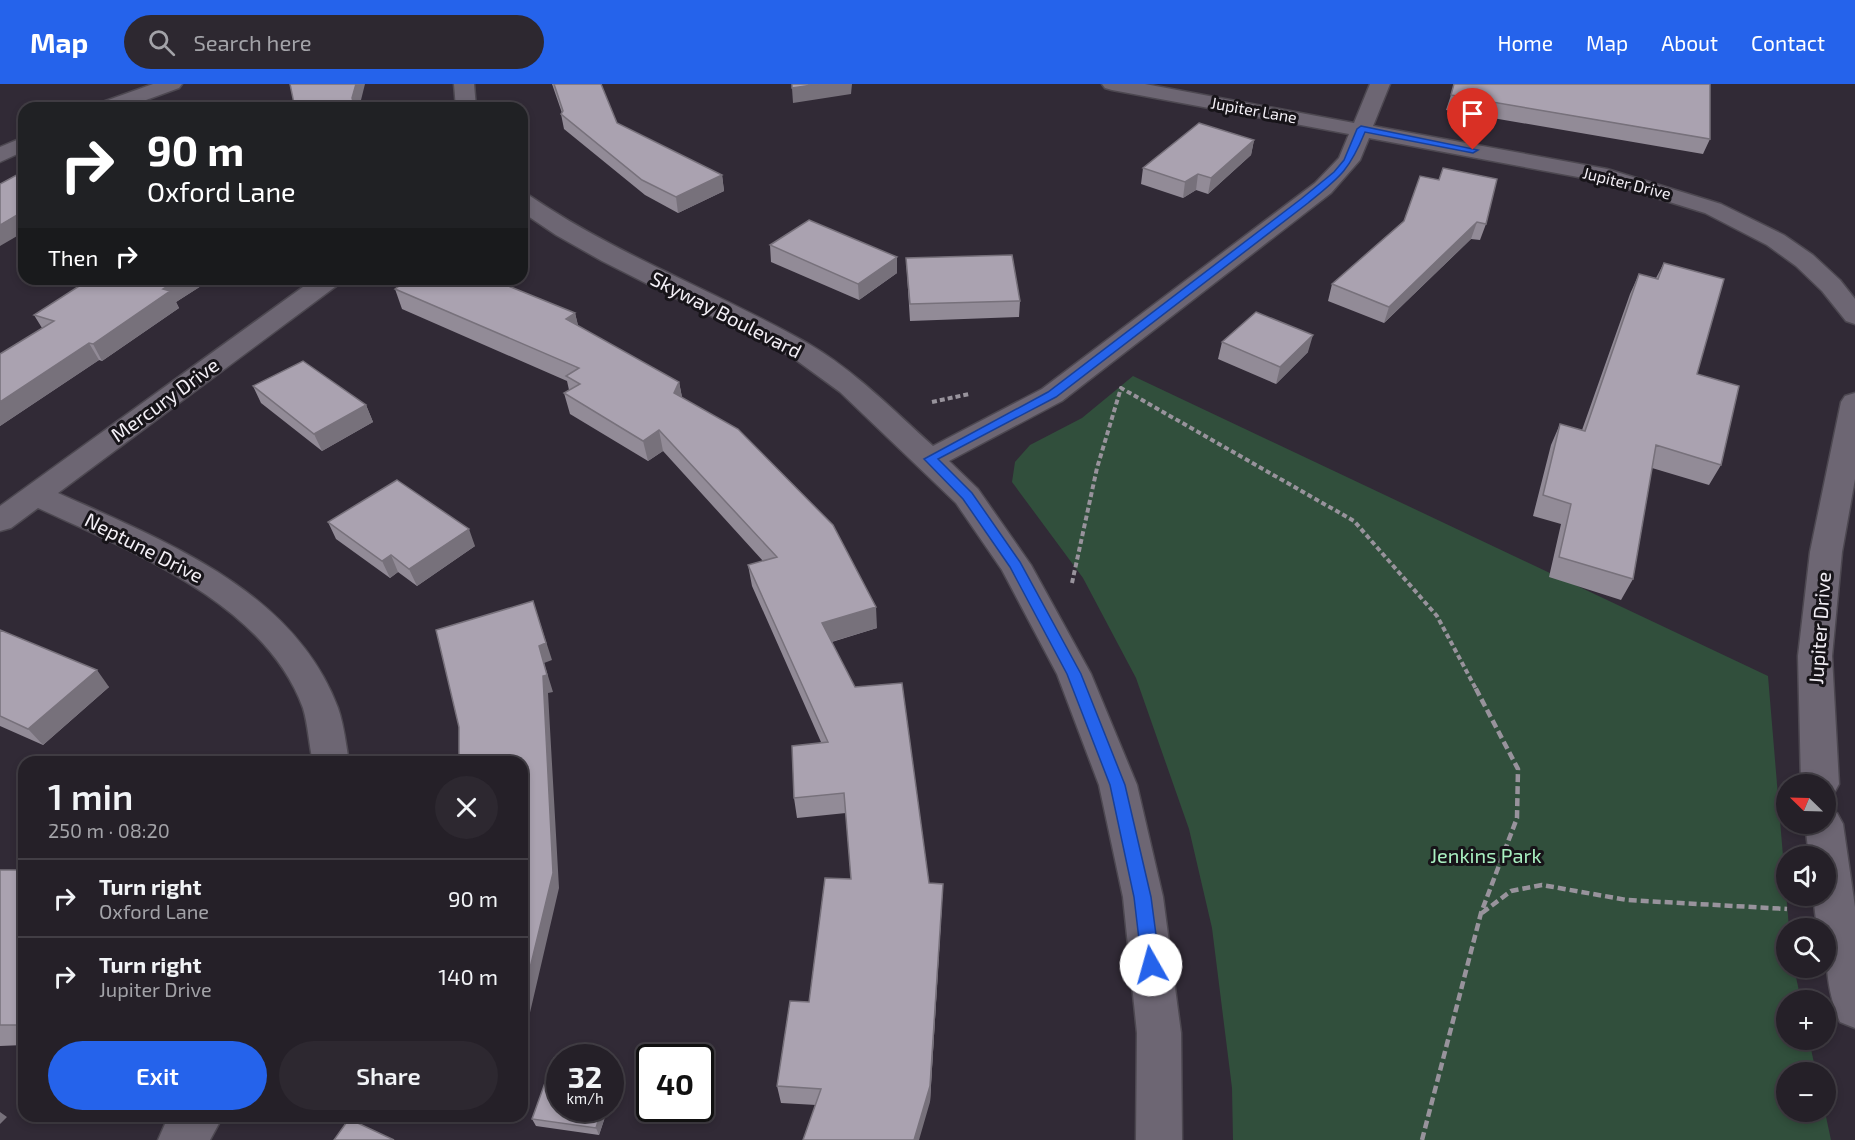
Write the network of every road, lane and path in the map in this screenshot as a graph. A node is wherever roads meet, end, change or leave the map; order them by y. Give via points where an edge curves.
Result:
1 (172, 84) edge
2 (464, 84) edge
3 (1112, 84) edge
4 (1380, 84) edge
5 (121, 102) edge
6 (466, 102) edge
7 (1361, 129) junction
8 (18, 145) edge
9 (0, 155) edge
10 (528, 205) edge
11 (322, 285) edge
12 (1855, 316) edge
13 (1855, 402) edge
14 (930, 459) junction
15 (36, 495) junction
16 (0, 521) edge
17 (1072, 584) dead end
18 (331, 756) edge
19 (1819, 774) edge
20 (1825, 834) edge
21 (1787, 909) dead end
22 (1481, 913) junction
23 (1855, 1008) edge
24 (195, 1122) edge
25 (181, 1140) edge
26 (1159, 1140) edge
27 (1422, 1140) edge

1 - 5 street
2 - 6 street
3 - 7 street, Jupiter Lane
4 - 7 street
7 - 12 street, Jupiter Drive via 1607,176 1715,207 1802,257 1836,289
7 - 14 street via 1349,160 1338,174 1052,395
8 - 9 street
10 - 14 street, Skyway Boulevard via 611,256 801,351 850,386
11 - 15 street, Mercury Drive
13 - 19 street, Jupiter Drive via 1826,552 1815,656
14 - 26 street, Skyway Boulevard via 967,496 1015,565 1074,674 1118,785 1143,897 1159,1033
15 - 16 street, Mercury Drive
15 - 18 street, Neptune Drive via 194,570 248,608 282,641 313,689 330,738
17 - 22 path via 1097,468 1121,388 1354,521 1437,616 1518,769 1518,818
20 - 23 street via 1840,946
21 - 22 path via 1627,900 1542,885 1510,891
22 - 27 path
24 - 25 street

